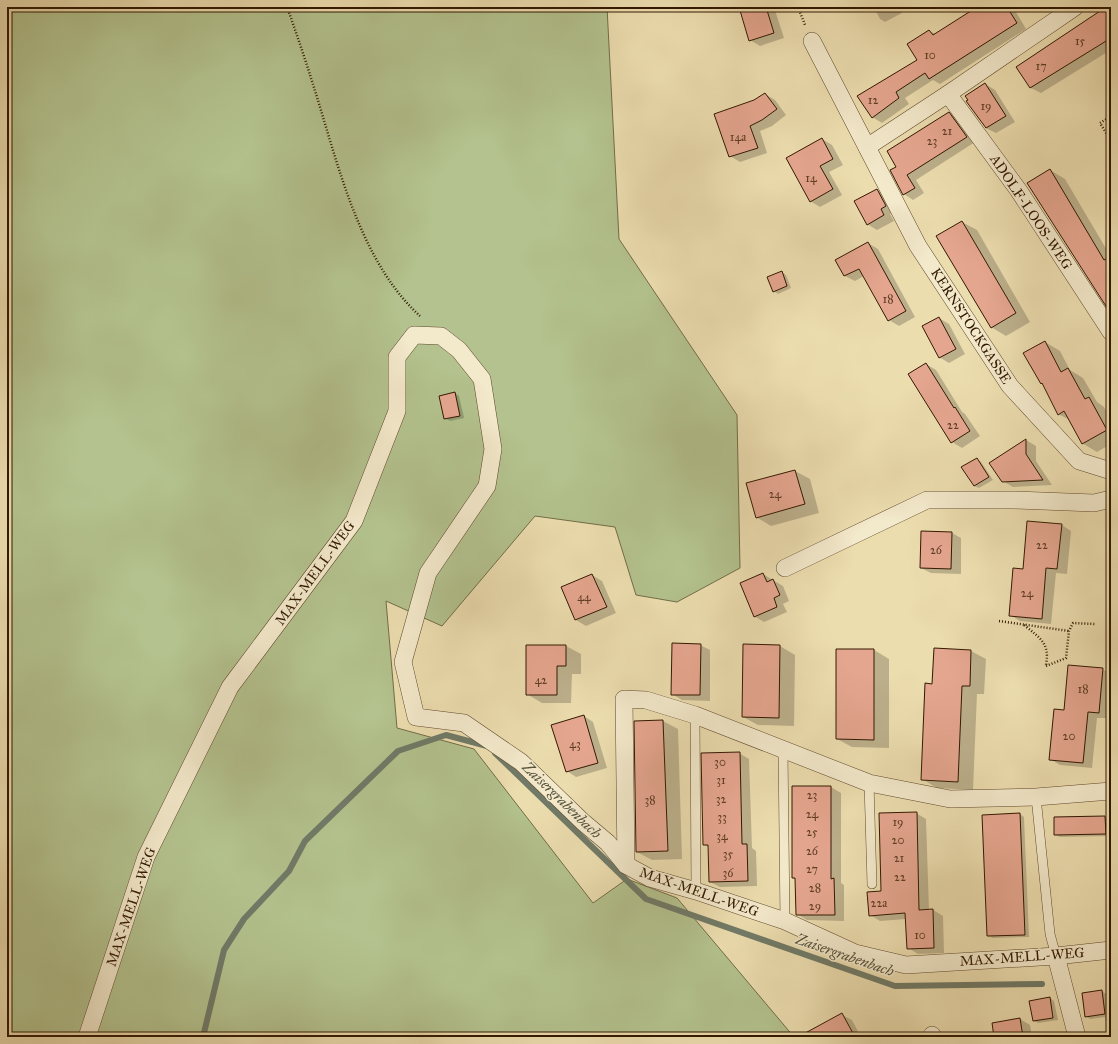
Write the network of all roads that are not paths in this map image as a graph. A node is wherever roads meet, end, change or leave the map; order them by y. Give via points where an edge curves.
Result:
1 (1075, 7) edge
2 (812, 41) dead end
3 (948, 94) junction
4 (867, 147) junction
5 (1111, 332) edge
6 (1111, 470) edge
7 (1111, 499) edge
8 (785, 568) dead end
9 (695, 715) junction
10 (782, 750) junction
11 (869, 783) junction
12 (1111, 791) edge
13 (1036, 797) junction
14 (626, 865) junction
15 (872, 884) dead end
16 (696, 891) junction
17 (785, 921) junction
18 (1111, 950) edge
19 (1056, 956) junction
20 (87, 1037) edge
21 (1078, 1037) edge

1 - 3 street
2 - 4 street, KERNSTOCKGASSE
3 - 4 street
3 - 5 street, ADOLF-LOOS-WEG via 1019,191
4 - 6 street, KERNSTOCKGASSE via 918,246 1010,386 1079,461
7 - 8 street via 1094,503 927,500
9 - 10 street
9 - 14 street via 646,700 624,700
9 - 16 lane
10 - 11 street
10 - 17 lane
11 - 13 street via 950,799
11 - 15 lane
12 - 13 street
13 - 19 lane via 1050,934
14 - 16 street, MAX-MELL-WEG via 650,878
14 - 20 street, MAX-MELL-WEG via 608,843 521,762 464,723 416,717 403,662 428,573 487,486 493,449 482,379 459,350 440,336 414,335 397,356 396,412 354,521 230,687 146,857
16 - 17 street, MAX-MELL-WEG
17 - 19 street, MAX-MELL-WEG via 855,953 906,965
18 - 19 street, MAX-MELL-WEG
19 - 21 street

